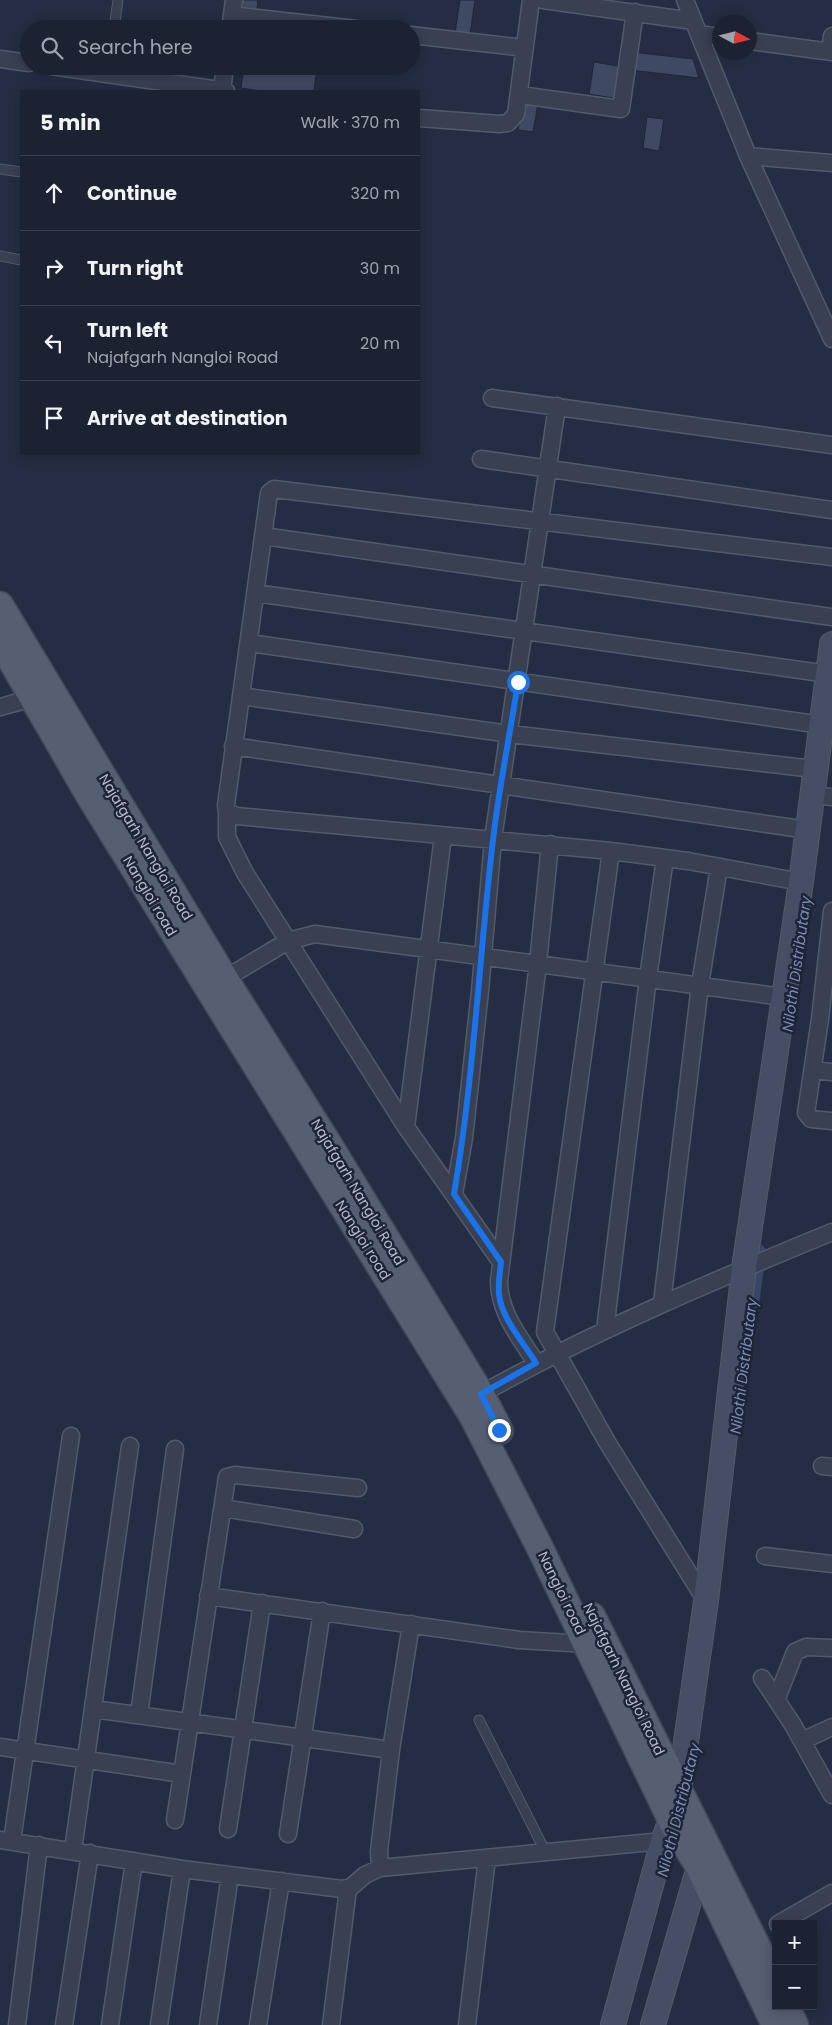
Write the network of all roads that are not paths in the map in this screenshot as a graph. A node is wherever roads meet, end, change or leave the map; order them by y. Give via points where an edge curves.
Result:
1 (118, 0) edge
2 (531, 0) edge
3 (543, 0) edge
4 (684, 0) edge
5 (635, 12) junction
6 (232, 15) edge
7 (115, 20) edge
8 (276, 20) edge
9 (696, 28) junction
10 (712, 34) edge
11 (420, 36) edge
12 (757, 42) edge
13 (831, 47) edge
14 (526, 48) junction
15 (0, 59) edge
16 (20, 62) edge
17 (135, 75) edge
18 (224, 75) edge
19 (217, 90) edge
20 (222, 90) edge
21 (520, 95) junction
22 (420, 118) edge
23 (748, 156) junction
24 (832, 163) edge
25 (0, 168) edge
26 (20, 172) edge
27 (0, 256) edge
28 (20, 260) edge
29 (832, 339) edge
30 (492, 398) dead end
31 (557, 406) junction
32 (832, 445) edge
33 (481, 459) dead end
34 (547, 469) junction
35 (832, 510) edge
36 (539, 520) junction
37 (263, 536) junction
38 (832, 556) edge
39 (532, 576) junction
40 (255, 593) junction
41 (0, 605) edge
42 (832, 618) edge
43 (524, 633) junction
44 (0, 641) edge
45 (250, 643) junction
46 (832, 644) edge
47 (828, 674) junction
48 (518, 682) junction
49 (242, 696) junction
50 (34, 698) junction
51 (0, 707) edge
52 (822, 725) junction
53 (510, 734) junction
54 (233, 746) junction
55 (814, 769) junction
56 (501, 785) junction
57 (820, 796) edge
58 (227, 812) junction
59 (808, 830) junction
60 (443, 836) junction
61 (493, 839) junction
62 (550, 844) junction
63 (611, 851) junction
64 (664, 858) junction
65 (719, 867) junction
66 (801, 882) junction
67 (832, 911) edge
68 (830, 940) edge
69 (288, 941) junction
70 (429, 948) junction
71 (483, 955) junction
72 (538, 963) junction
73 (595, 971) junction
74 (828, 975) edge
75 (648, 978) junction
76 (216, 984) junction
77 (700, 985) junction
78 (784, 998) junction
79 (826, 1019) edge
80 (813, 1070) junction
81 (832, 1072) edge
82 (832, 1121) edge
83 (406, 1127) junction
84 (454, 1194) junction
85 (832, 1232) edge
86 (501, 1262) junction
87 (745, 1268) junction
88 (662, 1304) junction
89 (605, 1330) junction
90 (557, 1353) junction
91 (536, 1363) junction
92 (481, 1394) junction
93 (491, 1434) junction
94 (71, 1436) dead end
95 (130, 1446) dead end
96 (176, 1449) dead end
97 (358, 1488) dead end
98 (223, 1508) junction
99 (354, 1529) dead end
100 (766, 1556) dead end
101 (832, 1564) edge
102 (208, 1596) junction
103 (706, 1602) junction
104 (262, 1603) junction
105 (322, 1611) junction
106 (411, 1624) junction
107 (586, 1644) junction
108 (832, 1648) edge
109 (762, 1678) dead end
110 (777, 1698) junction
111 (93, 1709) junction
112 (139, 1715) junction
113 (479, 1720) dead end
114 (190, 1722) junction
115 (832, 1727) edge
116 (243, 1730) junction
117 (303, 1738) junction
118 (802, 1741) junction
119 (0, 1747) edge
120 (391, 1750) junction
121 (25, 1752) junction
122 (86, 1759) junction
123 (182, 1774) junction
124 (830, 1787) edge
125 (675, 1812) junction
126 (175, 1820) dead end
127 (228, 1829) dead end
128 (288, 1834) dead end
129 (6, 1840) edge
130 (39, 1845) junction
131 (73, 1850) junction
132 (90, 1853) junction
133 (546, 1853) junction
134 (701, 1853) junction
135 (487, 1858) junction
136 (134, 1861) junction
137 (380, 1868) junction
138 (182, 1869) junction
139 (230, 1875) junction
140 (281, 1881) junction
141 (348, 1888) junction
142 (832, 1893) edge
143 (784, 1920) edge
144 (772, 1927) edge
145 (754, 1938) junction
146 (772, 1976) edge
147 (778, 2020) edge
148 (17, 2025) edge
149 (64, 2025) edge
150 (110, 2025) edge
151 (159, 2025) edge
152 (208, 2025) edge
153 (258, 2025) edge
154 (331, 2025) edge
155 (467, 2025) edge
156 (613, 2025) edge
157 (652, 2025) edge

1 - 7 lane
2 - 14 street
3 - 5 street
4 - 9 street
5 - 9 street
5 - 21 street via 621,109
6 - 8 street
9 - 10 street
9 - 23 street
11 - 14 street
12 - 13 street
14 - 21 street
15 - 16 street
17 - 19 street
18 - 20 street
21 - 22 street via 514,118 504,124
23 - 24 street
23 - 29 street
25 - 26 lane
27 - 28 lane
30 - 31 street
31 - 32 street
31 - 34 street
33 - 34 street
34 - 35 street
34 - 36 street
36 - 37 street via 274,488 269,492
36 - 38 street
36 - 39 street
37 - 39 street
37 - 40 street
39 - 42 street via 686,595
39 - 43 street
40 - 43 street
40 - 45 street
41 - 76 main road, Najafgarh Nangloi Road
43 - 47 street
43 - 48 street
44 - 50 main road, Nangloi road
45 - 48 street
45 - 49 street
46 - 47 street
47 - 52 street
48 - 52 street
48 - 53 street
49 - 53 street
49 - 54 street
50 - 51 street
50 - 76 main road, Nangloi road via 90,797
52 - 55 street
53 - 55 street
53 - 56 street
54 - 56 street
54 - 58 street
55 - 57 street
56 - 59 street
56 - 61 street
57 - 59 street
58 - 60 street via 237,816
58 - 69 street via 226,830 230,846
59 - 66 street
60 - 61 street
60 - 70 street
61 - 62 street
61 - 71 street
62 - 63 street
62 - 72 street
63 - 64 street
63 - 73 street
64 - 65 street
64 - 75 street
65 - 66 street
65 - 77 street
66 - 78 street
67 - 68 street
68 - 74 street
69 - 70 street via 315,934
69 - 76 street
69 - 83 street
70 - 71 street
70 - 83 street
71 - 72 street
71 - 84 street via 464,1138
72 - 73 street
72 - 86 street
73 - 75 street
73 - 90 street via 546,1327 546,1335
74 - 79 street
75 - 77 street
75 - 89 street
76 - 92 main road, Najafgarh Nangloi Road via 332,1148
76 - 93 main road, Nangloi road via 473,1417
77 - 78 street
77 - 88 street
78 - 87 street
79 - 80 street
80 - 81 street
80 - 82 street via 806,1113 811,1119
83 - 84 street
84 - 86 street
85 - 87 street
86 - 91 street via 500,1302
87 - 88 street
87 - 103 street
88 - 89 street
89 - 90 street
90 - 91 street
90 - 103 street via 607,1442
91 - 92 street
92 - 93 main road, Najafgarh Nangloi Road
93 - 107 main road, Nangloi road
93 - 125 main road, Najafgarh Nangloi Road
94 - 121 street
95 - 111 street
96 - 112 street
97 - 98 street via 232,1475 226,1480
98 - 99 street
98 - 102 street
100 - 101 street
102 - 104 street
102 - 114 street
103 - 125 street
104 - 105 street
104 - 116 street
105 - 106 street
105 - 117 street
106 - 107 street via 519,1640
106 - 120 street
107 - 125 main road, Nangloi road
108 - 110 street via 806,1647 795,1652
109 - 110 street
110 - 118 street
111 - 112 street
111 - 122 street
112 - 114 street
113 - 133 lane
114 - 116 street
114 - 123 street
115 - 118 street
116 - 117 street
116 - 127 street
117 - 120 street
117 - 128 street
118 - 124 street
119 - 121 street
120 - 137 street via 379,1851
121 - 122 street
121 - 129 street
122 - 123 street
122 - 131 street
123 - 126 street
125 - 133 street
125 - 134 main road, Nangloi road
125 - 156 street
129 - 130 street
130 - 131 street
130 - 148 street
131 - 132 street
132 - 136 street
132 - 149 street
133 - 135 street
134 - 145 main road, Nangloi road
134 - 147 main road
134 - 157 street
135 - 137 street
135 - 155 street
136 - 138 street
136 - 150 street
137 - 141 street
138 - 139 street
138 - 151 street
139 - 140 street
139 - 152 street
140 - 141 street
140 - 153 street
141 - 154 street
142 - 143 street
144 - 145 street
145 - 146 main road, Nangloi road

